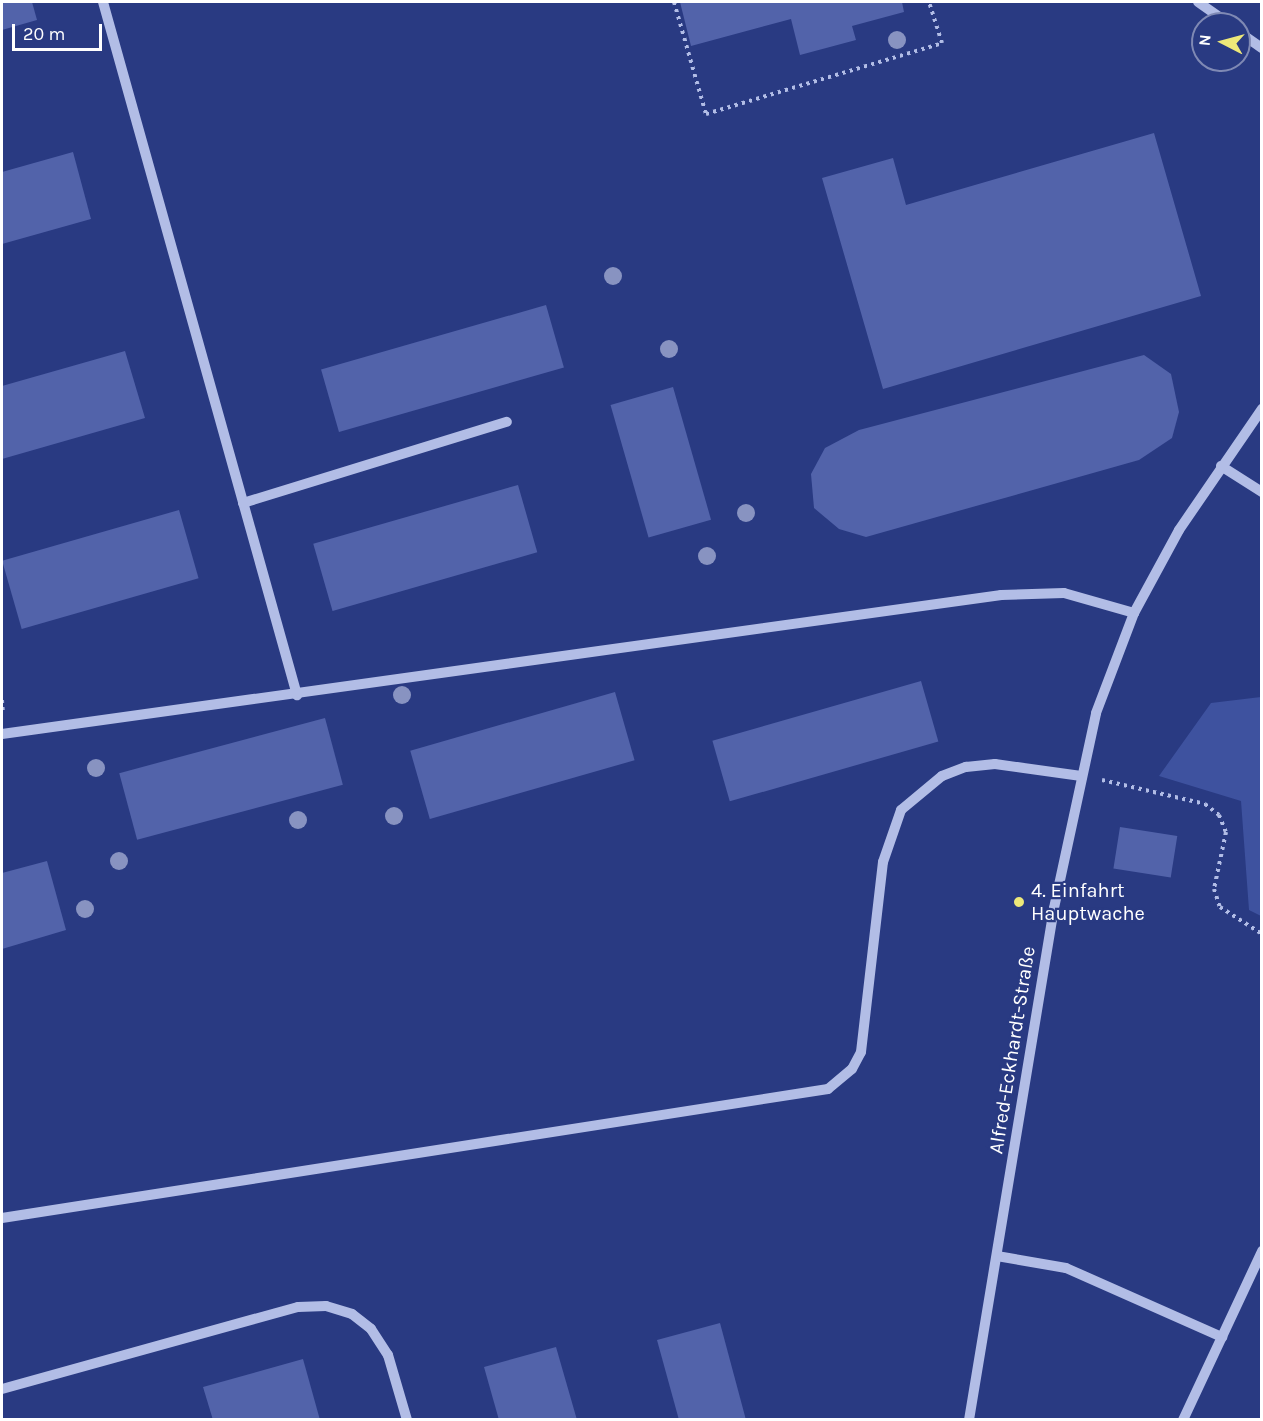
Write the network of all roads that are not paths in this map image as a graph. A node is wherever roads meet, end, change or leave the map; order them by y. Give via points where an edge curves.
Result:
1 (103, 2) edge
2 (1198, 2) edge
3 (1212, 12) edge
4 (1262, 409) edge
5 (507, 422) dead end
6 (1221, 466) junction
7 (1262, 492) edge
8 (243, 503) junction
9 (1134, 614) junction
10 (297, 695) junction
11 (2, 734) edge
12 (1081, 776) junction
13 (2, 1218) edge
14 (1262, 1251) edge
15 (997, 1256) junction
16 (1222, 1337) junction
17 (2, 1389) edge
18 (407, 1419) edge
19 (969, 1419) edge
20 (1183, 1419) edge

1 - 8 street
2 - 3 street
4 - 6 street, Alfred-Eckhardt-Straße
5 - 8 street
6 - 7 street
6 - 9 street, Alfred-Eckhardt-Straße
8 - 10 street
9 - 10 street via 1064,594 1001,595
9 - 12 street, Alfred-Eckhardt-Straße via 1116,652
10 - 11 street
12 - 13 street via 995,764 966,767 942,776 901,810 883,862 861,1052 852,1069 828,1089
12 - 15 street, Alfred-Eckhardt-Straße
14 - 16 street
15 - 16 street via 1076,1272
15 - 19 street, Alfred-Eckhardt-Straße
16 - 20 street
17 - 18 street via 298,1306 326,1306 352,1314 371,1329 388,1355

